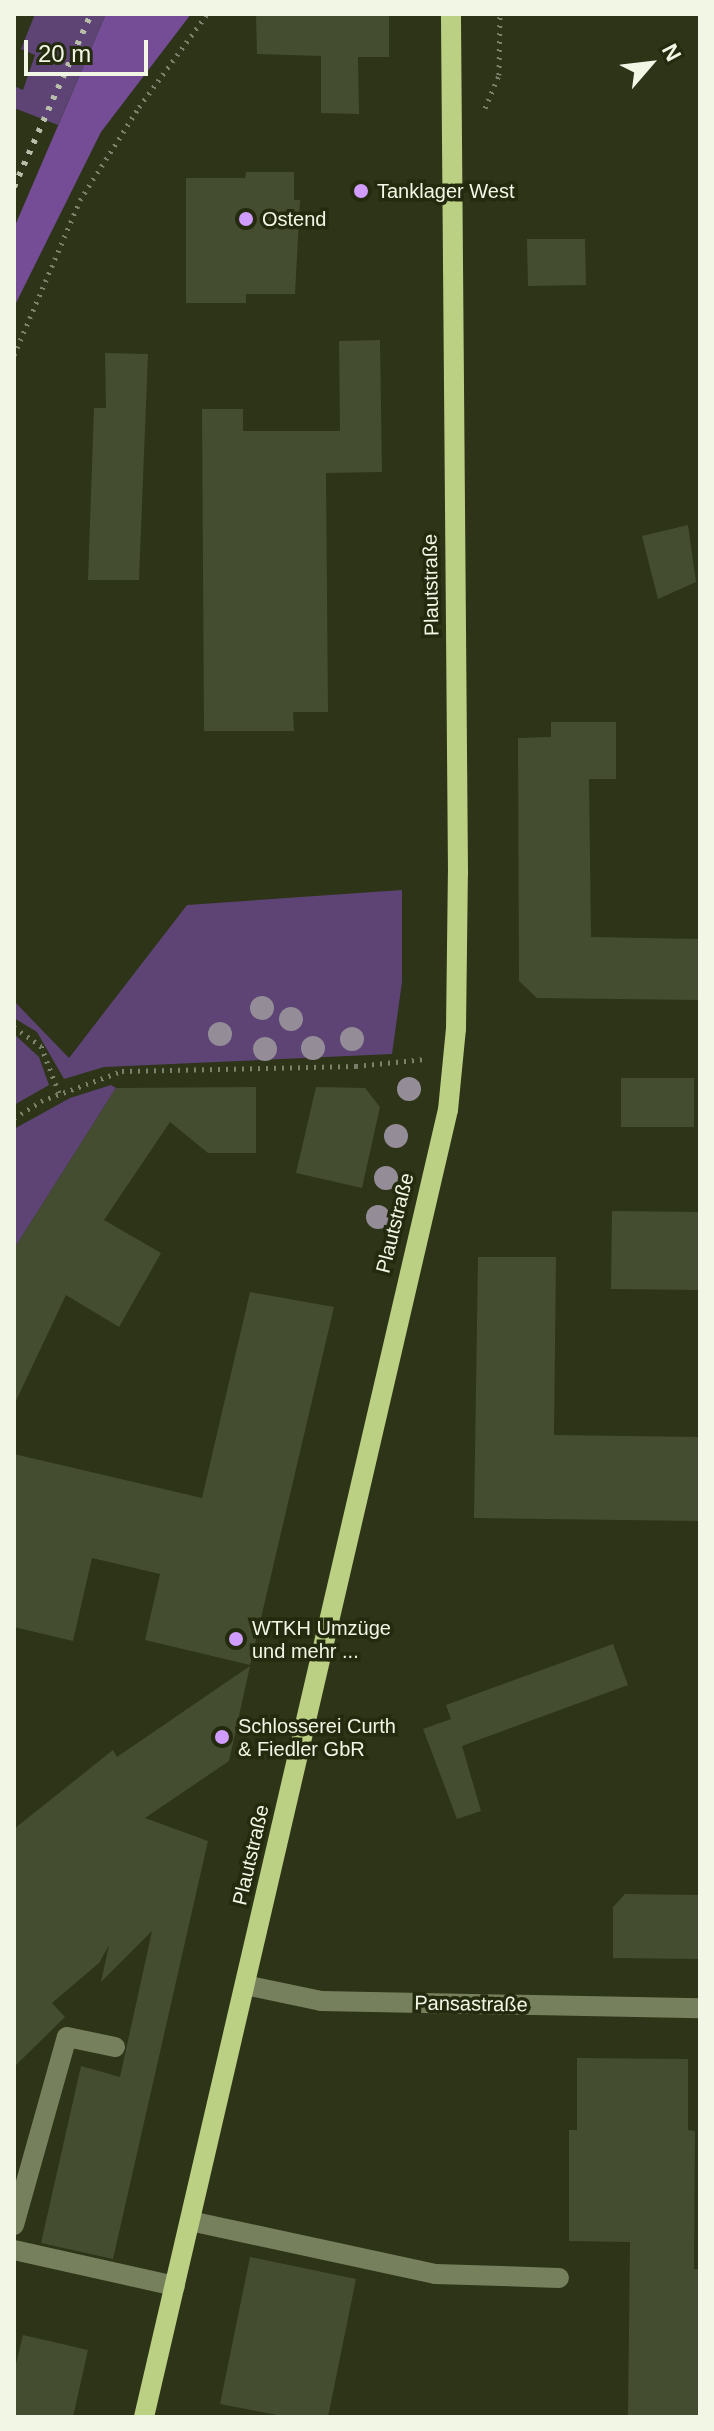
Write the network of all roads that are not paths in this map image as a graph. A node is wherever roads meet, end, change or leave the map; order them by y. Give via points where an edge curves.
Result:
1 (451, 14) edge
2 (245, 1985) junction
3 (700, 2008) edge
4 (115, 2047) dead end
5 (190, 2221) junction
6 (14, 2225) edge
7 (14, 2250) edge
8 (559, 2278) dead end
9 (175, 2286) junction
10 (144, 2417) edge

1 - 2 main road, Plautstraße via 458,873 454,1055 448,1110
2 - 3 street, Pansastraße via 321,2001
2 - 5 main road, Plautstraße
4 - 6 street via 67,2037
5 - 8 street via 435,2274
5 - 9 main road, Plautstraße
7 - 9 street
9 - 10 main road, Plautstraße

